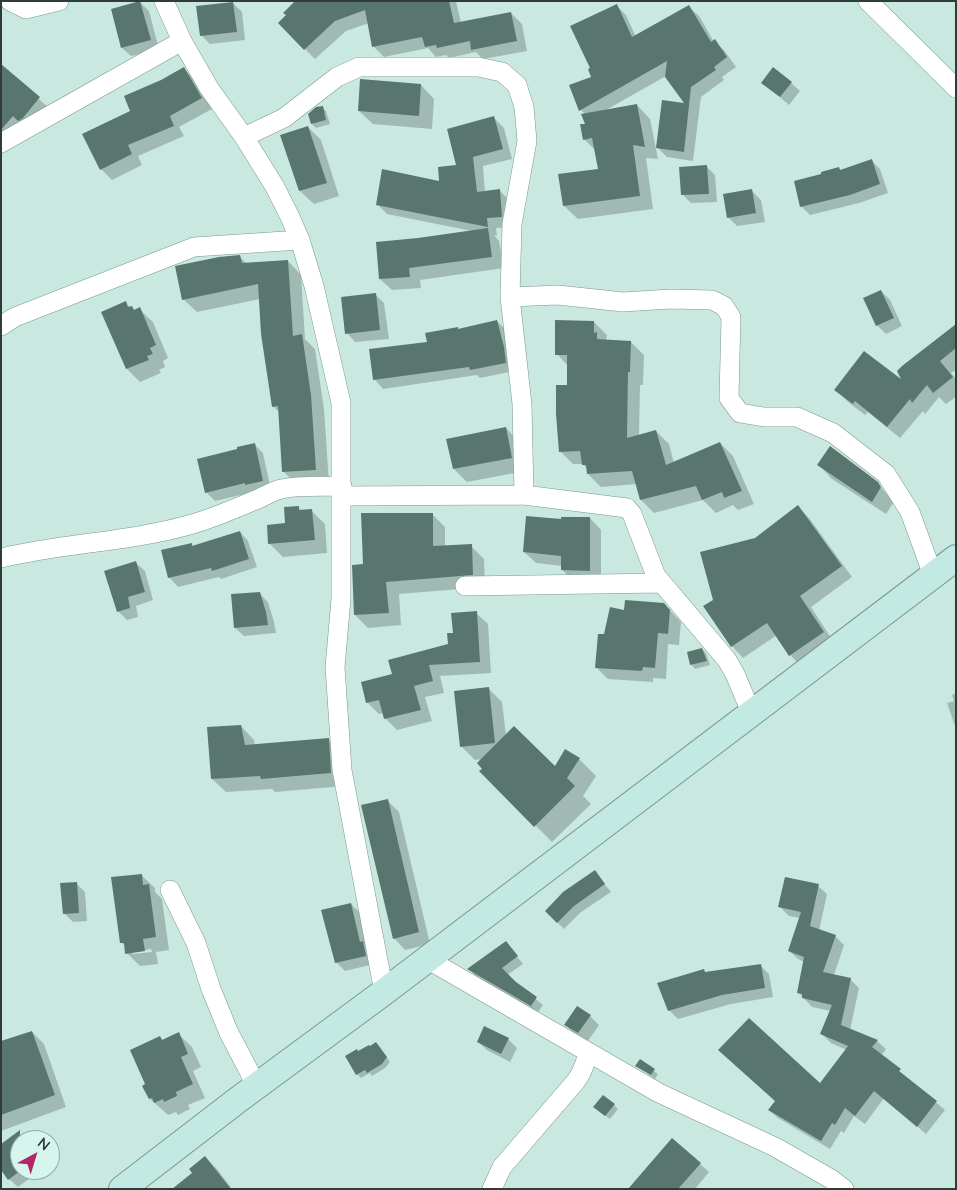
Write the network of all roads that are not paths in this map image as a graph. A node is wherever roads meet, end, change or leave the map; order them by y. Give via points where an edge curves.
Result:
1 (10, 1) edge
2 (60, 1) edge
3 (164, 1) edge
4 (874, 4) edge
5 (182, 41) junction
6 (956, 88) edge
7 (244, 137) junction
8 (1, 143) edge
9 (300, 240) junction
10 (510, 297) junction
11 (1, 326) edge
12 (342, 491) junction
13 (524, 495) junction
14 (1, 558) edge
15 (956, 558) edge
16 (933, 575) junction
17 (662, 583) junction
18 (465, 586) dead end
19 (751, 712) junction
20 (170, 890) dead end
21 (428, 958) junction
22 (384, 992) junction
23 (589, 1053) junction
24 (255, 1087) junction
25 (491, 1187) edge
26 (122, 1189) edge
27 (844, 1189) edge

1 - 2 street via 26,9
3 - 5 street
4 - 6 street
5 - 7 street via 209,88
5 - 8 street
7 - 9 street via 275,186
7 - 10 street via 284,118 337,77 359,68 478,67 502,72 518,85 527,141 512,224
9 - 11 street via 194,248 15,317
9 - 12 street via 341,403
10 - 13 street via 522,404
10 - 16 street via 558,295 622,302 712,300 724,306 731,317 729,398 740,413 764,417 797,416 833,433 886,474 910,512
12 - 13 street
12 - 14 street via 298,487 279,490 190,525
12 - 22 street via 341,600 335,667 342,770
13 - 17 street via 627,508
15 - 16 main road
16 - 19 main road
17 - 18 street
17 - 19 street via 726,660
19 - 21 main road
20 - 24 street via 196,943 211,989
21 - 22 main road
21 - 23 street
22 - 24 main road
23 - 25 street via 576,1081 502,1167
23 - 27 street via 659,1093 775,1147
24 - 26 main road

